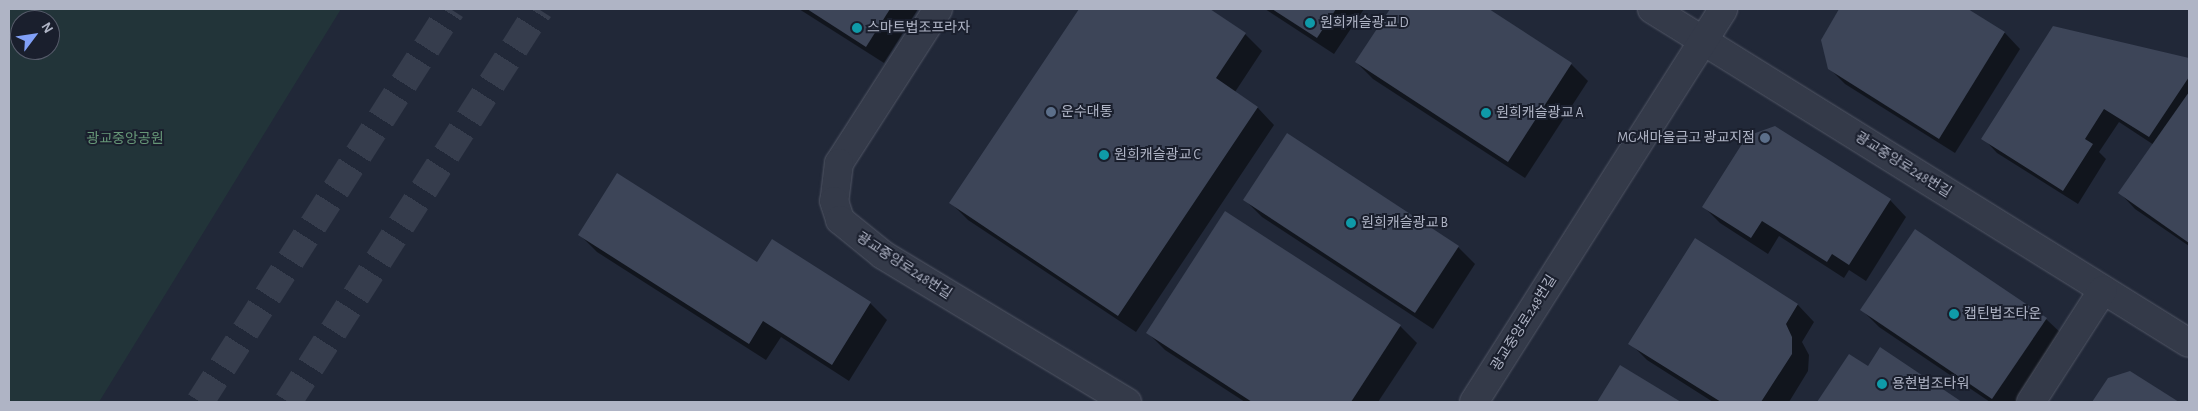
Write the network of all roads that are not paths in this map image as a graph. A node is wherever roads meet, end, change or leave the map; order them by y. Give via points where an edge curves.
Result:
1 (938, 9) edge
2 (1652, 9) edge
3 (1722, 9) edge
4 (1702, 40) junction
5 (2104, 290) junction
6 (2189, 343) edge
7 (1127, 402) edge
8 (1474, 402) edge
9 (2031, 402) edge

1 - 7 street, 광교중앙로248번길 via 838,163 834,201 840,220 883,255
2 - 4 street, 광교중앙로248번길
3 - 4 street, 광교중앙로248번길
4 - 5 street, 광교중앙로248번길
4 - 8 street, 광교중앙로248번길
5 - 6 street, 광교중앙로248번길
5 - 9 street

